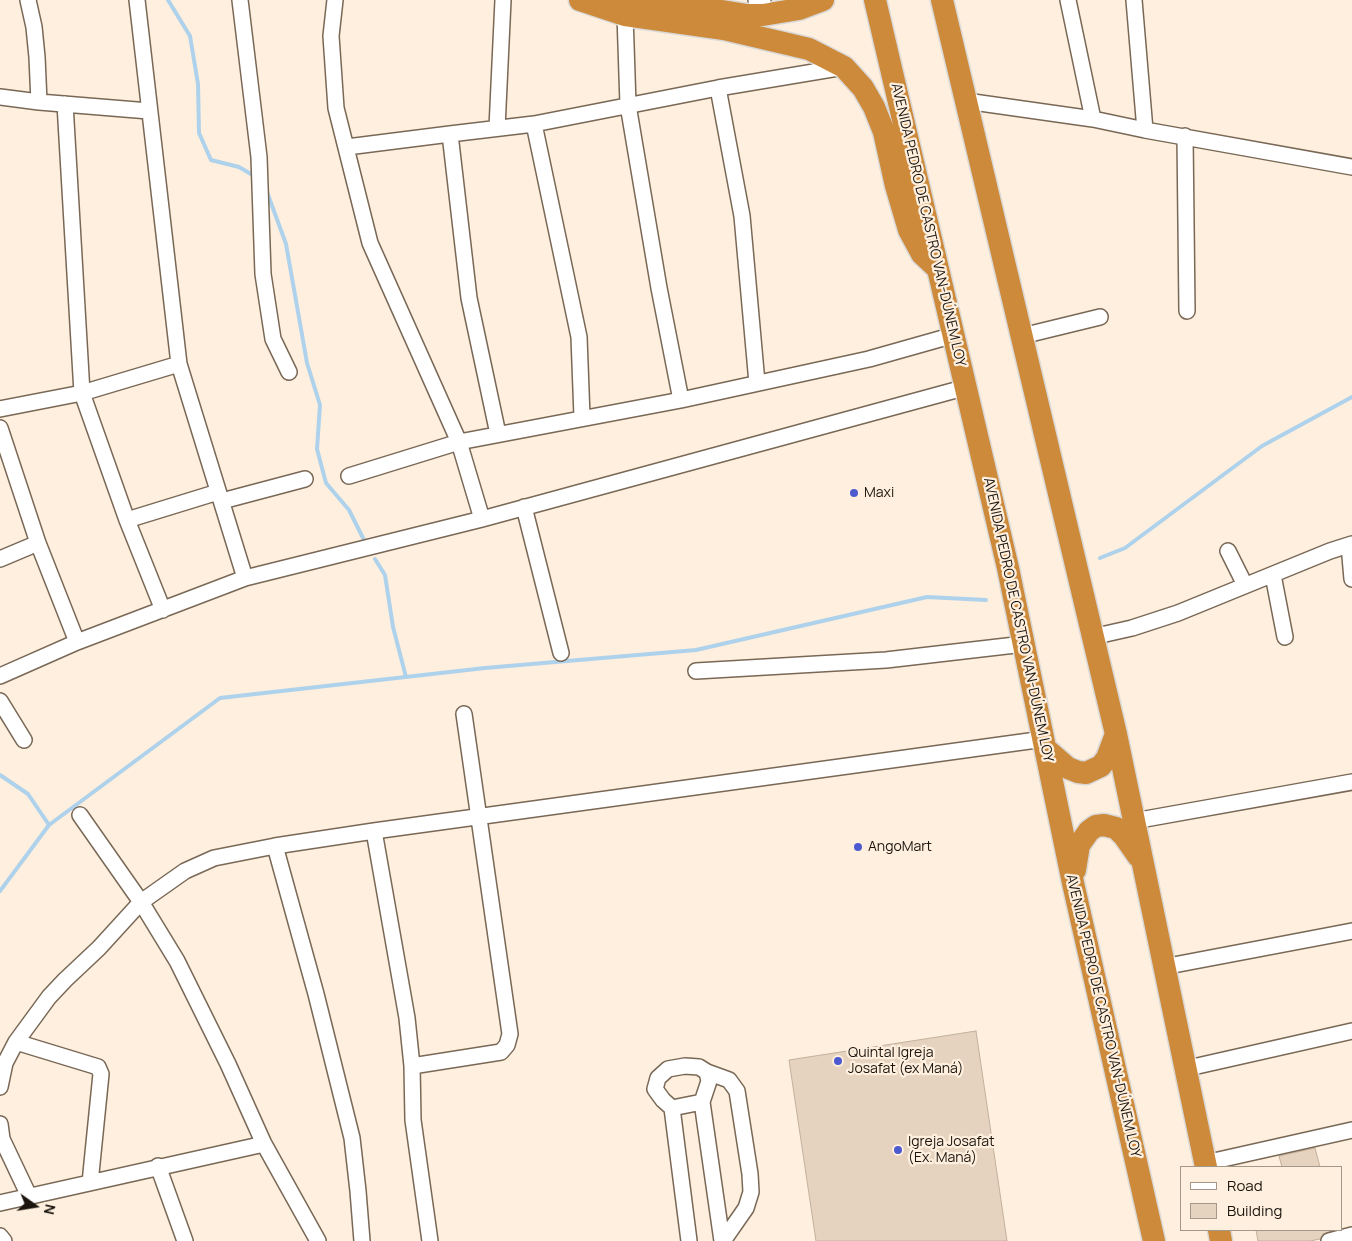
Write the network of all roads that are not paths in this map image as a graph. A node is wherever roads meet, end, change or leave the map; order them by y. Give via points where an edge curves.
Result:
1 (28, 0) edge
2 (137, 0) edge
3 (240, 0) edge
4 (335, 0) edge
5 (503, 0) edge
6 (580, 0) edge
7 (756, 0) edge
8 (763, 0) edge
9 (823, 0) edge
10 (875, 0) edge
11 (942, 0) edge
12 (1068, 0) edge
13 (1134, 0) edge
14 (624, 8) edge
15 (844, 67) junction
16 (718, 88) junction
17 (0, 97) edge
18 (966, 101) junction
19 (39, 102) junction
20 (65, 104) junction
21 (628, 105) junction
22 (149, 111) junction
23 (1093, 118) junction
24 (534, 124) junction
25 (497, 128) junction
26 (1146, 130) junction
27 (450, 134) junction
28 (1185, 136) junction
29 (347, 147) junction
30 (1352, 167) edge
31 (939, 270) junction
32 (1187, 311) dead end
33 (1100, 317) dead end
34 (954, 335) junction
35 (1022, 336) junction
36 (179, 364) junction
37 (289, 372) dead end
38 (757, 383) junction
39 (967, 387) junction
40 (82, 393) junction
41 (681, 400) junction
42 (0, 409) edge
43 (582, 417) junction
44 (0, 428) edge
45 (498, 434) junction
46 (459, 442) junction
47 (349, 476) dead end
48 (305, 479) dead end
49 (220, 497) junction
50 (524, 507) junction
51 (482, 519) junction
52 (127, 520) junction
53 (38, 543) junction
54 (1351, 545) edge
55 (1228, 551) dead end
56 (0, 559) edge
57 (1273, 575) junction
58 (245, 578) junction
59 (1352, 579) edge
60 (1245, 585) junction
61 (163, 610) junction
62 (1092, 637) junction
63 (1285, 637) dead end
64 (77, 642) junction
65 (1024, 644) junction
66 (561, 653) dead end
67 (696, 672) dead end
68 (0, 676) edge
69 (0, 701) edge
70 (464, 714) dead end
71 (1116, 734) junction
72 (24, 740) dead end
73 (1045, 744) junction
74 (1352, 782) edge
75 (80, 815) dead end
76 (480, 816) junction
77 (1134, 821) junction
78 (374, 831) junction
79 (275, 846) junction
80 (1142, 863) junction
81 (1073, 884) junction
82 (141, 902) junction
83 (1352, 931) edge
84 (1163, 967) junction
85 (1352, 1031) edge
86 (16, 1042) junction
87 (412, 1066) junction
88 (1184, 1069) junction
89 (707, 1072) junction
90 (0, 1087) edge
91 (702, 1102) junction
92 (672, 1108) junction
93 (0, 1124) edge
94 (1352, 1130) edge
95 (264, 1144) junction
96 (1205, 1165) edge
97 (158, 1166) junction
98 (90, 1183) junction
99 (29, 1196) junction
100 (0, 1203) edge
101 (1352, 1235) edge
102 (0, 1236) edge
103 (4, 1241) edge
104 (185, 1241) edge
105 (318, 1241) edge
106 (362, 1241) edge
107 (430, 1241) edge
108 (689, 1241) edge
109 (722, 1241) edge
110 (1154, 1241) edge
111 (1329, 1241) edge

1 - 19 street via 34,27
2 - 22 street
3 - 37 street via 259,157 263,274 273,340
4 - 29 street via 330,36 336,108
5 - 25 street
6 - 14 highway
7 - 8 street
9 - 14 highway via 800,9 763,15 677,4
10 - 31 highway, AVENIDA PEDRO DE CASTRO VAN-DÚNEM LOY
11 - 18 highway
12 - 23 street
13 - 26 street
14 - 15 highway via 809,49
14 - 21 street
15 - 16 street
15 - 31 highway via 874,106 884,132 909,230 922,254
16 - 21 street
16 - 38 street via 742,216
17 - 19 street
18 - 23 street
18 - 35 highway
19 - 20 street
20 - 22 street
20 - 40 street
21 - 24 street
21 - 41 street
22 - 36 street
23 - 26 street
24 - 25 street
24 - 43 street via 579,337
25 - 27 street
26 - 28 street
27 - 29 street
27 - 45 street via 469,298
28 - 30 street
28 - 32 street
29 - 46 street via 370,243
31 - 34 highway, AVENIDA PEDRO DE CASTRO VAN-DÚNEM LOY
33 - 35 street
34 - 38 street via 869,359
34 - 39 highway, AVENIDA PEDRO DE CASTRO VAN-DÚNEM LOY
35 - 62 highway
36 - 40 street
36 - 49 street
38 - 41 street
39 - 50 street
39 - 65 highway, AVENIDA PEDRO DE CASTRO VAN-DÚNEM LOY
40 - 42 street
40 - 52 street
41 - 43 street
43 - 45 street
44 - 53 street
45 - 46 street
46 - 47 street
46 - 51 street
48 - 49 street
49 - 52 street
49 - 58 street
50 - 51 street
50 - 66 street
51 - 58 street
52 - 61 street
53 - 56 street
53 - 64 street
54 - 57 street
54 - 59 street
55 - 60 street
57 - 60 street
57 - 63 street
58 - 61 street
60 - 62 street via 1178,613
61 - 64 street
62 - 71 highway
64 - 68 street
65 - 67 street via 886,660
65 - 73 highway, AVENIDA PEDRO DE CASTRO VAN-DÚNEM LOY
69 - 72 street
70 - 76 street
71 - 73 highway via 1101,766 1086,773 1068,768
71 - 77 highway
73 - 76 street
73 - 81 highway, AVENIDA PEDRO DE CASTRO VAN-DÚNEM LOY
74 - 77 street
75 - 82 street
76 - 78 street
76 - 87 street via 510,1034 501,1052
77 - 80 highway
78 - 79 street
78 - 87 street via 407,1018
79 - 82 street via 227,854 198,864
79 - 106 street via 352,1138
80 - 81 highway via 1116,828 1096,826 1079,845
80 - 84 highway
81 - 110 highway, AVENIDA PEDRO DE CASTRO VAN-DÚNEM LOY
82 - 86 street via 49,997
82 - 95 street via 189,984
83 - 84 street
84 - 88 highway
85 - 88 street
86 - 90 street via 5,1063
86 - 98 street via 98,1066 101,1074
87 - 107 street via 413,1120
88 - 96 highway
89 - 91 street via 710,1081
89 - 92 street via 699,1067 685,1066 668,1069 658,1078 655,1089
89 - 109 street via 729,1080 737,1091 750,1174 751,1192 746,1208
91 - 92 street
91 - 109 street
92 - 108 street
93 - 99 street via 2,1139
94 - 96 street
95 - 97 street
95 - 105 street
97 - 98 street
97 - 104 street
98 - 99 street
99 - 100 street
101 - 111 street
102 - 103 street

